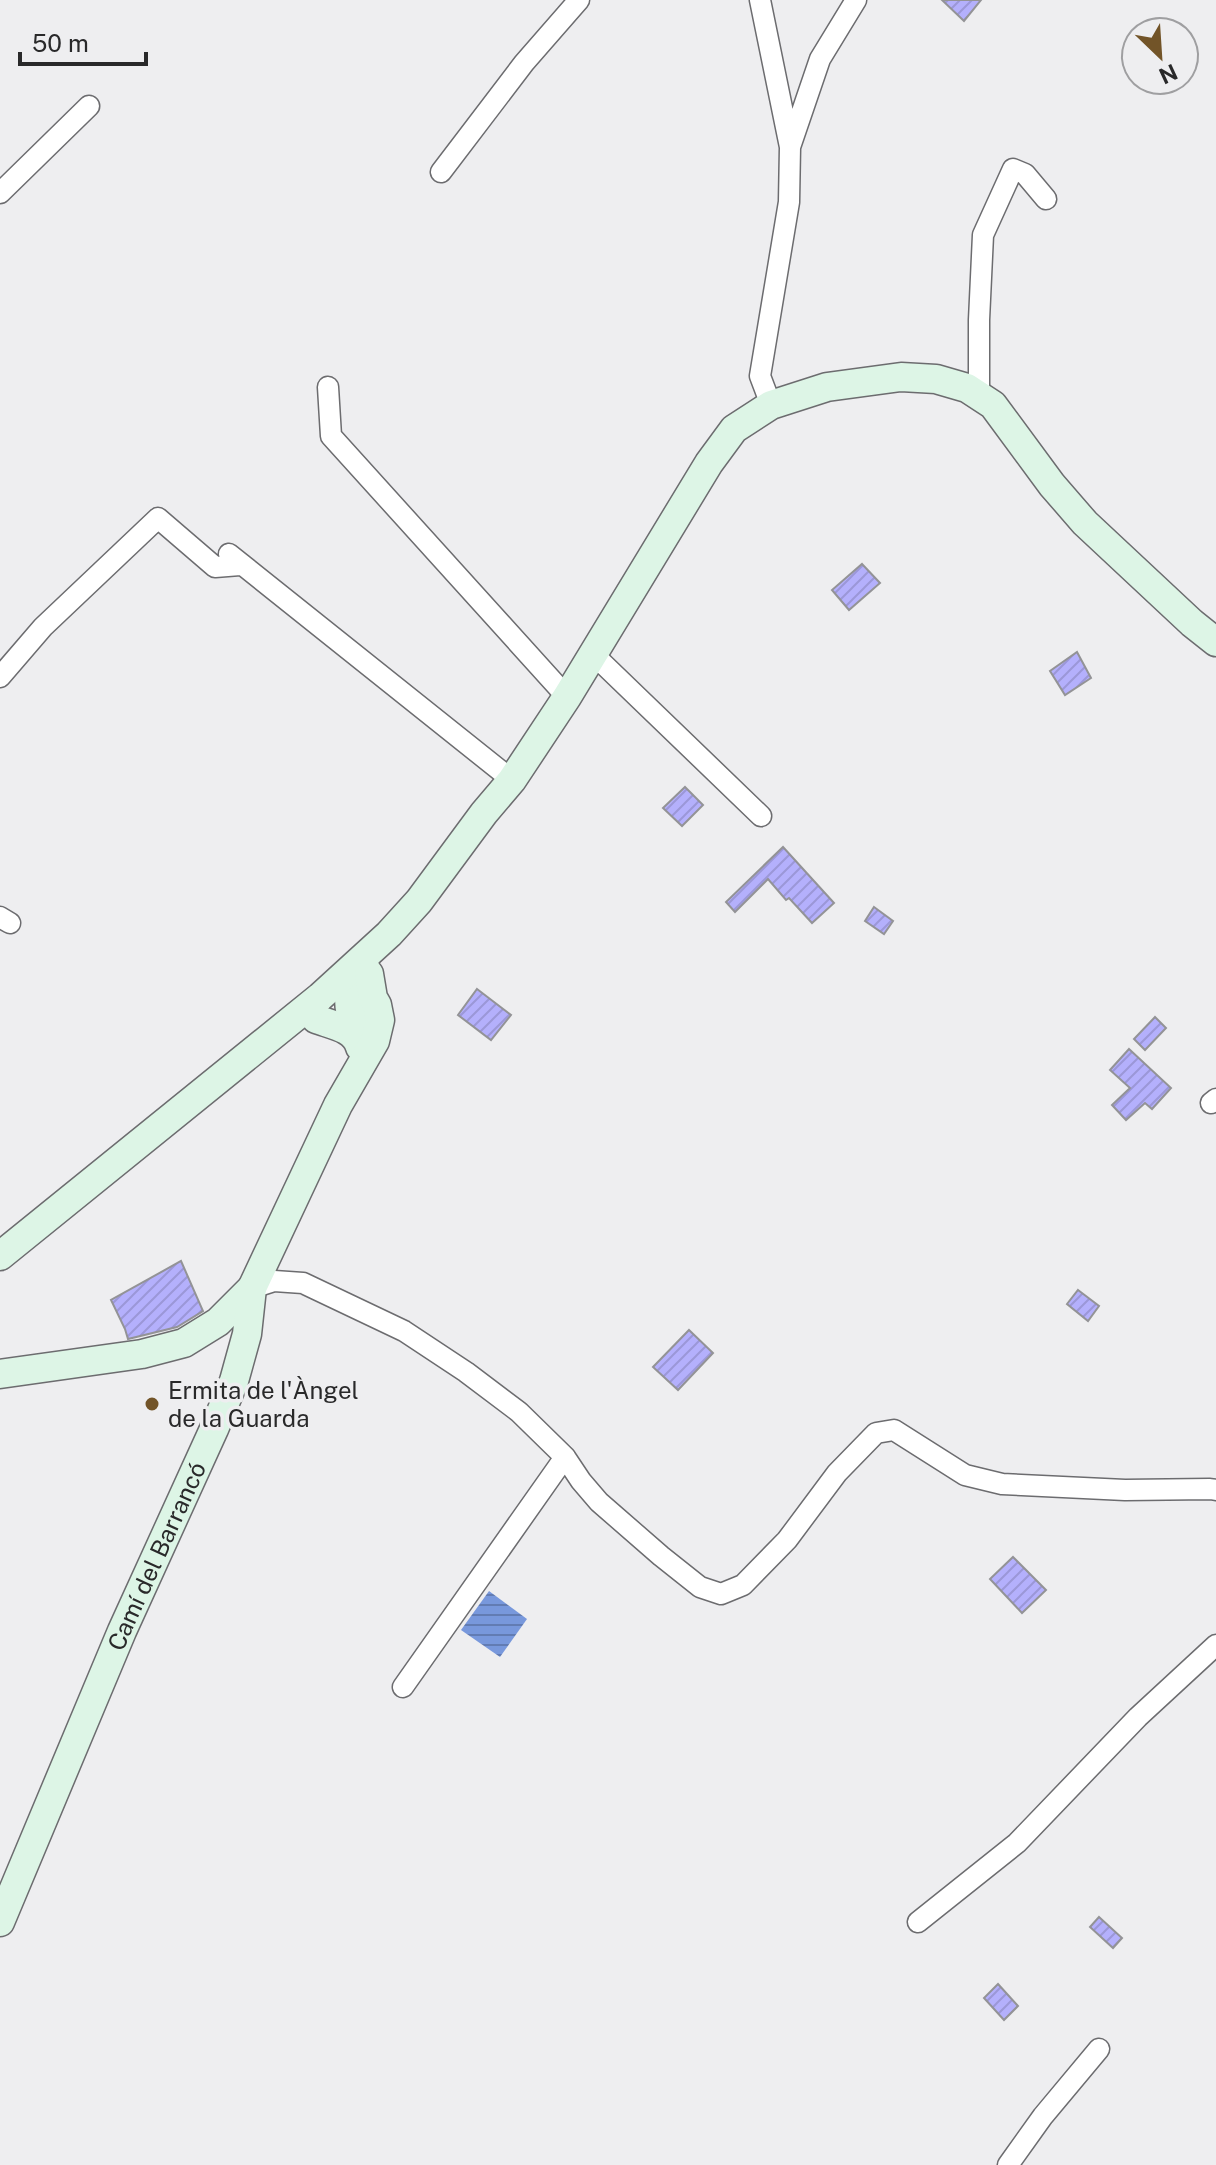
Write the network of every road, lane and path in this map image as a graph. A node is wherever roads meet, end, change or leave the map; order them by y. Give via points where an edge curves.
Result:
1 (579, 0) edge
2 (760, 0) edge
3 (856, 0) edge
4 (89, 106) dead end
5 (790, 147) junction
6 (441, 172) dead end
7 (0, 193) edge
8 (1046, 199) dead end
9 (328, 387) dead end
10 (979, 395) junction
11 (771, 405) junction
12 (1216, 642) edge
13 (594, 655) junction
14 (0, 677) edge
15 (567, 697) junction
16 (512, 780) junction
17 (761, 816) dead end
18 (399, 923) junction
19 (360, 992) junction
20 (316, 1019) junction
21 (361, 1049) junction
22 (201, 1093) junction
23 (0, 1256) edge
24 (0, 1275) edge
25 (252, 1288) junction
26 (0, 1374) edge
27 (565, 1457) junction
28 (1216, 1490) edge
29 (1216, 1645) edge
30 (403, 1687) dead end
31 (0, 1922) edge
32 (918, 1922) dead end
33 (1099, 2049) dead end
34 (1008, 2165) edge

1 - 6 street
2 - 5 street
3 - 5 street via 820,59
4 - 7 street
5 - 11 street via 789,202 760,376
8 - 10 street via 1025,174 1013,169 983,235
9 - 15 street via 331,436
10 - 11 main road via 936,379 901,377 827,387
10 - 12 main road via 993,405 1085,523
11 - 13 main road via 734,429 717,452
13 - 15 main road
13 - 17 street
14 - 16 street via 43,627 158,518 215,567 234,560
15 - 16 main road
16 - 18 main road
16 - 19 main road via 493,820 444,894
18 - 19 main road via 391,943 356,976
18 - 22 main road via 320,997
19 - 20 main road
19 - 21 main road, Camí del Barrancó via 377,1005 380,1020 375,1041
19 - 22 main road via 334,995 216,1089
20 - 21 main road via 349,1031
20 - 24 main road
21 - 25 main road, Camí del Barrancó
22 - 23 main road
25 - 26 main road via 218,1322 184,1343
25 - 27 street via 274,1281 303,1283 404,1331 519,1412
25 - 31 main road, Camí del Barrancó via 234,1381
27 - 28 street via 599,1502 700,1587 721,1594 743,1585 787,1540 837,1473 876,1433 894,1430 965,1475 1002,1484
27 - 30 street
29 - 32 street via 1017,1843
33 - 34 street

